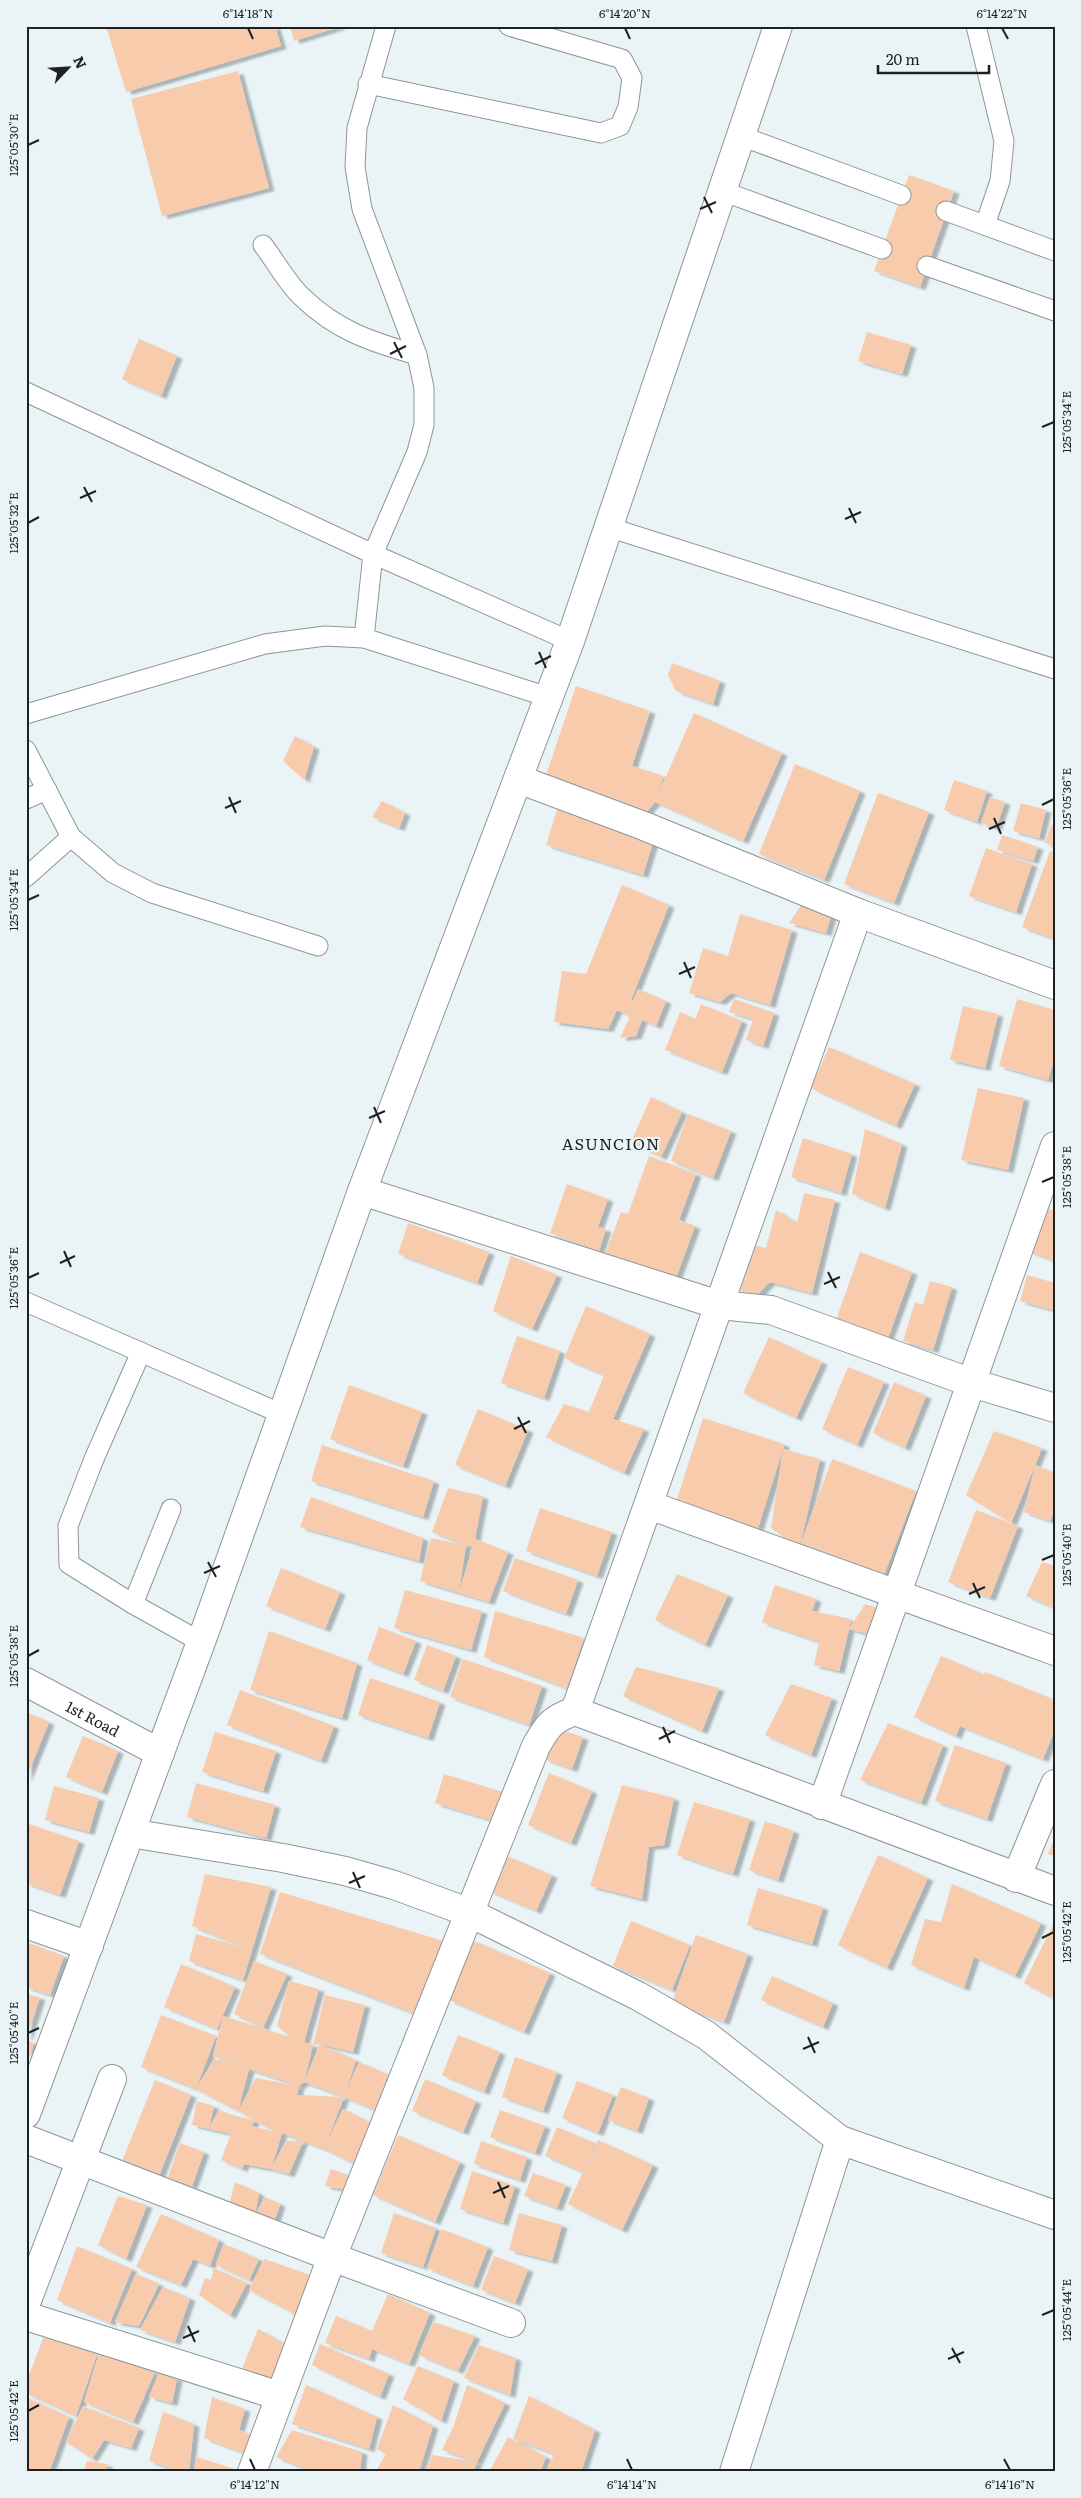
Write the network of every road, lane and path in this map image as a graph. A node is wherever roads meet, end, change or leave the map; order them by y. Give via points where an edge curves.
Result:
1 (386, 26) edge
2 (510, 26) edge
3 (778, 26) edge
4 (976, 26) edge
5 (368, 84) junction
6 (741, 136) junction
7 (722, 191) junction
8 (901, 194) dead end
9 (946, 211) dead end
10 (985, 225) junction
11 (263, 245) dead end
12 (882, 249) dead end
13 (1055, 251) edge
14 (927, 266) dead end
15 (1055, 311) edge
16 (417, 354) junction
17 (26, 392) edge
18 (608, 527) junction
19 (373, 554) junction
20 (364, 638) junction
21 (570, 642) junction
22 (1055, 669) edge
23 (548, 697) junction
24 (26, 714) edge
25 (26, 750) edge
26 (518, 779) junction
27 (47, 790) junction
28 (26, 799) edge
29 (71, 837) junction
30 (26, 877) edge
31 (858, 913) junction
32 (318, 946) dead end
33 (1055, 985) edge
34 (1055, 1146) edge
35 (362, 1191) junction
36 (26, 1302) edge
37 (719, 1305) junction
38 (141, 1352) junction
39 (972, 1382) junction
40 (1055, 1408) edge
41 (282, 1414) junction
42 (649, 1505) junction
43 (172, 1509) dead end
44 (897, 1594) junction
45 (133, 1604) junction
46 (201, 1642) junction
47 (1055, 1651) edge
48 (26, 1682) edge
49 (575, 1711) junction
50 (160, 1753) junction
51 (1055, 1784) edge
52 (822, 1805) junction
53 (130, 1833) junction
54 (1016, 1878) junction
55 (1055, 1891) edge
56 (468, 1912) junction
57 (26, 1924) edge
58 (89, 1946) junction
59 (112, 2079) dead end
60 (26, 2114) edge
61 (26, 2139) edge
62 (840, 2140) junction
63 (80, 2160) junction
64 (1055, 2215) edge
65 (332, 2257) junction
66 (26, 2302) edge
67 (26, 2316) edge
68 (511, 2323) dead end
69 (280, 2396) junction
70 (252, 2472) edge
71 (734, 2472) edge

1 - 5 lane
2 - 5 lane via 622,59 632,78 628,106 620,126 601,133
3 - 6 street
4 - 10 lane via 1004,142 1000,181
5 - 16 lane via 357,128 355,167 362,209
6 - 7 street
6 - 8 lane
7 - 12 lane
7 - 18 street
9 - 10 lane
10 - 13 lane
11 - 16 lane via 301,296 346,331
14 - 15 lane
16 - 19 lane via 424,388 424,425 417,452
17 - 19 lane
18 - 21 street
18 - 22 lane
19 - 20 lane
19 - 21 lane
20 - 23 lane
20 - 24 lane via 325,636 265,644
21 - 23 street
23 - 26 street
25 - 27 lane
26 - 31 street
26 - 35 street
27 - 28 lane
27 - 29 lane
29 - 30 lane
29 - 32 lane via 113,873 152,893
31 - 33 street
31 - 37 street
34 - 39 street
35 - 37 street
35 - 41 street
36 - 38 lane
37 - 39 street via 771,1310
37 - 42 street
38 - 41 lane
38 - 45 lane via 68,1526 70,1564
39 - 40 street
39 - 44 street
41 - 46 street
42 - 44 street
42 - 49 street
43 - 45 lane
44 - 47 street
44 - 52 street
45 - 46 lane
46 - 50 street
48 - 50 street, 1st Road
49 - 52 street
49 - 56 street via 557,1717 547,1726 536,1746
50 - 53 street
51 - 54 street
52 - 54 street
53 - 56 street via 345,1871
53 - 58 street
54 - 55 street
56 - 62 street via 638,1996 706,2035
56 - 65 street
57 - 58 street
58 - 60 street
59 - 63 street
61 - 63 street
62 - 64 street
62 - 71 street
63 - 65 street
63 - 66 street
65 - 68 street
65 - 69 street
67 - 69 street
69 - 70 street

